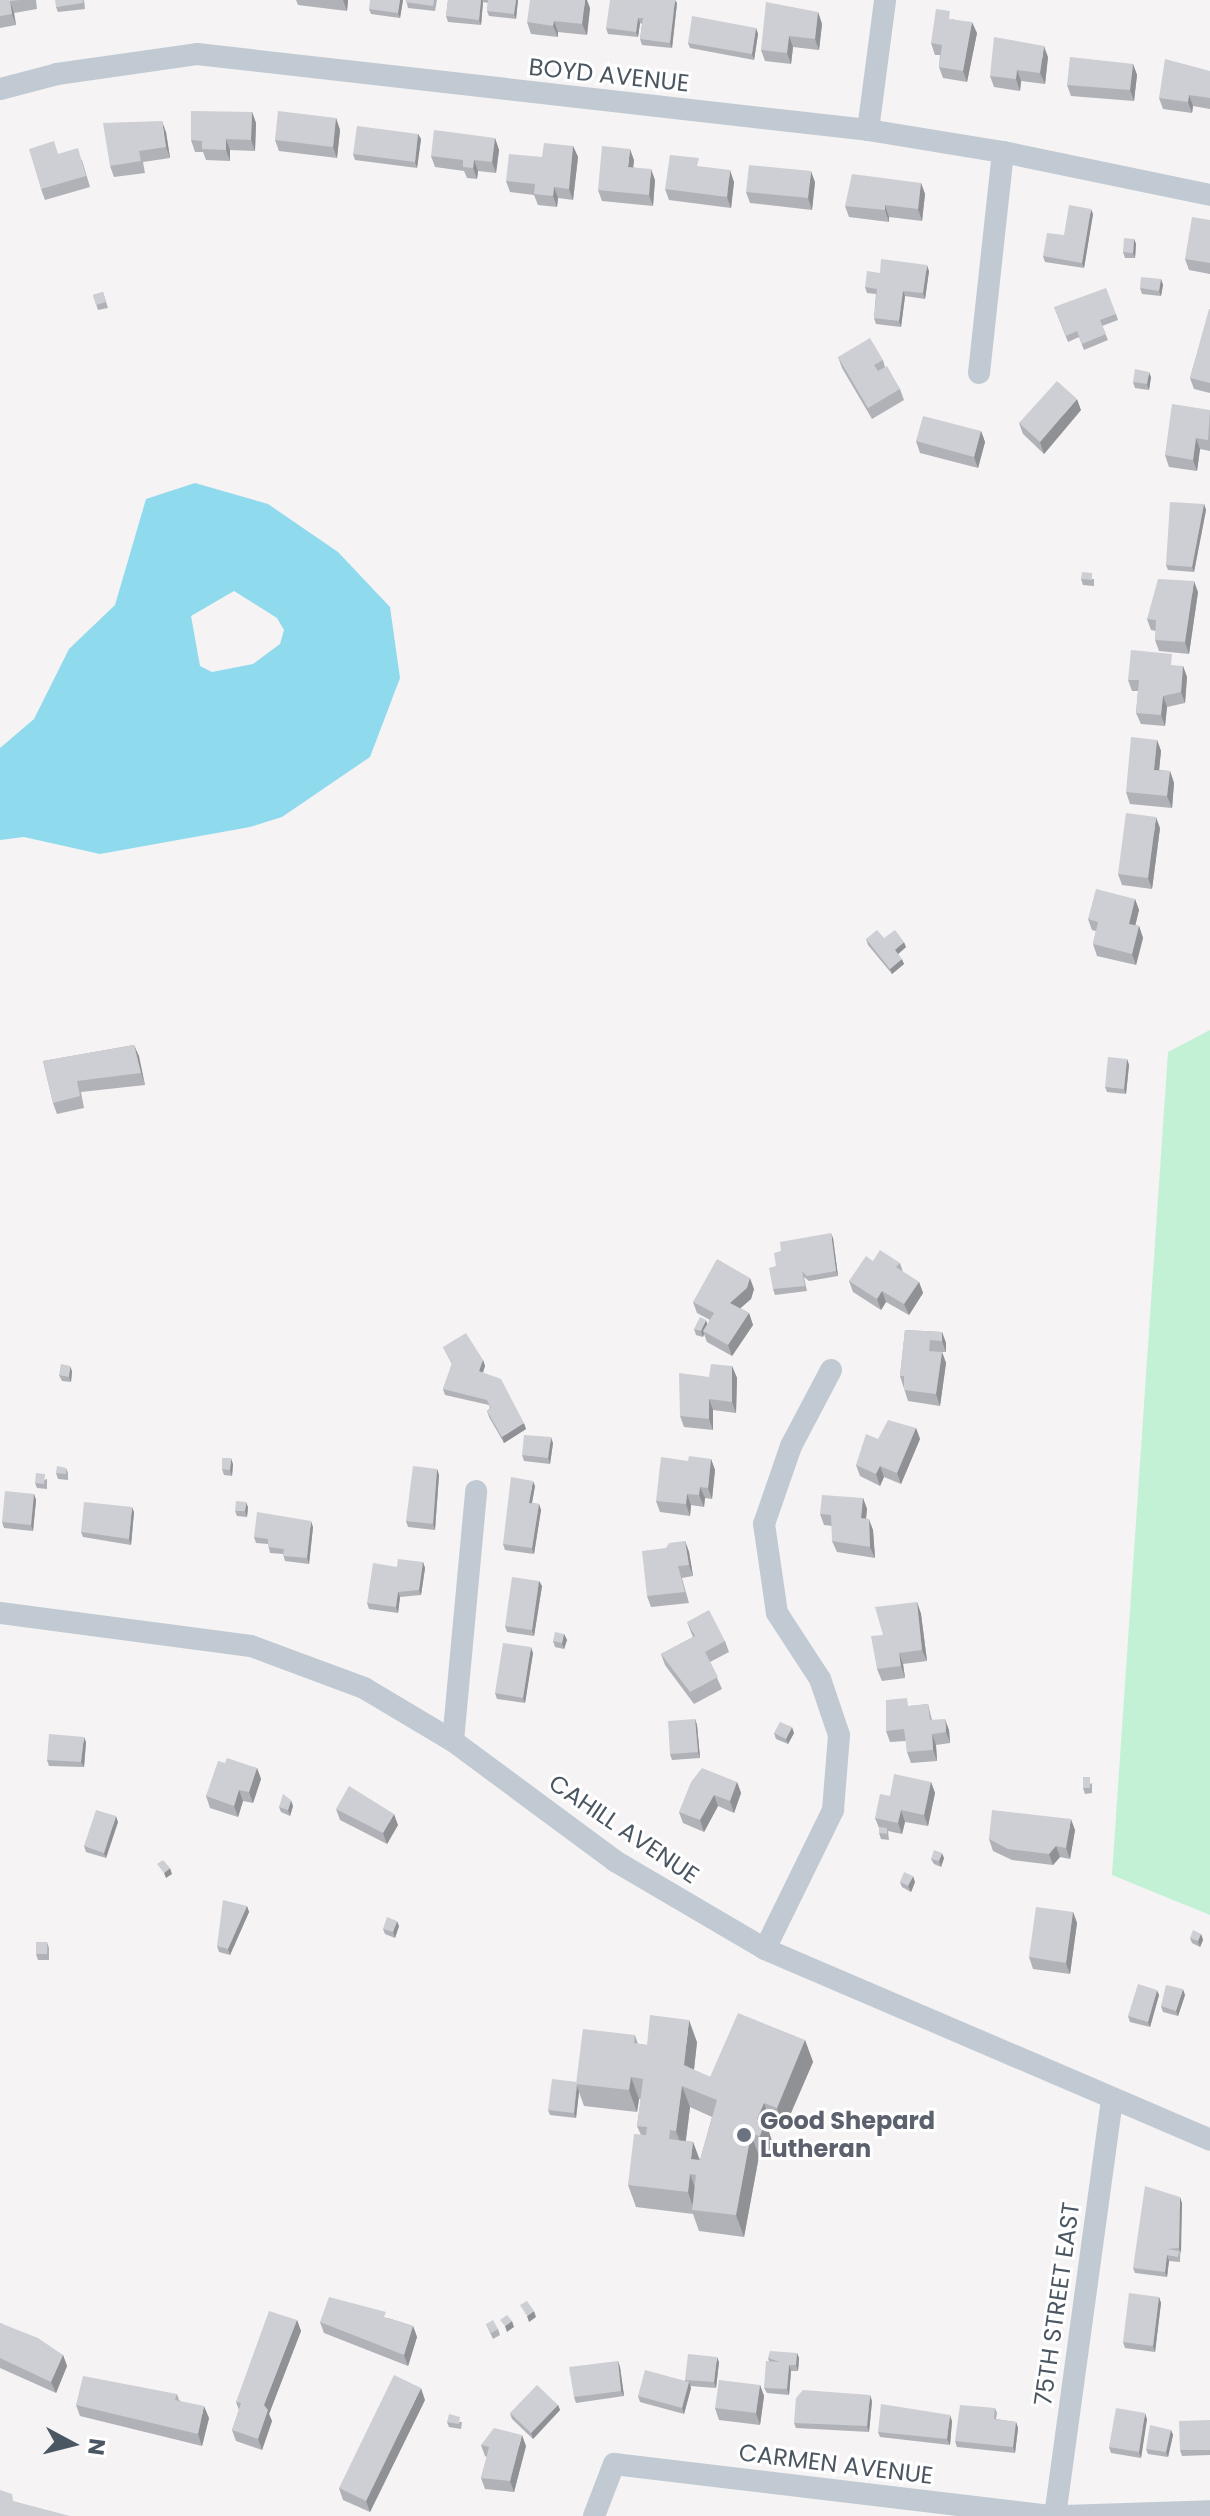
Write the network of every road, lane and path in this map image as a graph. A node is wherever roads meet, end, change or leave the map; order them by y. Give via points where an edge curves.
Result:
1 (885, 0) edge
2 (0, 89) edge
3 (868, 130) junction
4 (1003, 152) junction
5 (1210, 195) edge
6 (979, 373) dead end
7 (831, 1370) dead end
8 (476, 1491) dead end
9 (0, 1613) edge
10 (453, 1741) junction
11 (765, 1949) junction
12 (1112, 2099) junction
13 (1210, 2140) edge
14 (1210, 2511) edge
15 (594, 2516) edge
16 (1053, 2516) edge
17 (1063, 2516) edge

1 - 3 street
2 - 3 street, BOYD AVENUE via 57,74 197,54
3 - 4 street, BOYD AVENUE
4 - 5 street, BOYD AVENUE
4 - 6 street
7 - 11 street via 791,1446 764,1524 777,1613 820,1679 839,1735 833,1810
8 - 10 street
9 - 10 street, CAHILL AVENUE via 251,1646 364,1688
10 - 11 street, CAHILL AVENUE via 615,1861
11 - 12 street, CAHILL AVENUE
12 - 13 street, CAHILL AVENUE
12 - 16 street, 75TH STREET EAST
14 - 17 street
15 - 16 street, CARMEN AVENUE via 614,2464

